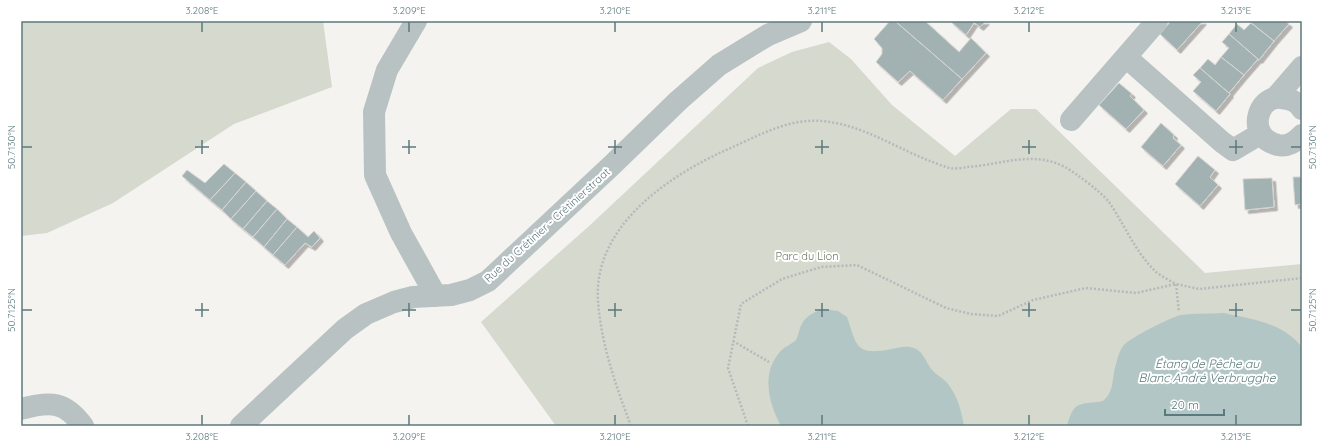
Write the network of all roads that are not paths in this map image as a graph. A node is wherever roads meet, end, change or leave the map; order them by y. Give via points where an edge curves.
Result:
1 (416, 21) edge
2 (801, 21) edge
3 (1157, 21) edge
4 (1126, 57) junction
5 (1302, 67) edge
6 (1276, 97) junction
7 (1302, 109) edge
8 (1071, 120) dead end
9 (1260, 134) junction
10 (1302, 135) edge
11 (436, 296) junction
12 (21, 409) edge
13 (83, 426) edge
14 (241, 426) edge

1 - 11 street via 387,70 374,112 375,175 401,233
2 - 11 street, Rue du Crétinier - Crétinierstraat via 768,35 719,65 488,281 470,290
3 - 4 street
4 - 8 street
4 - 9 street via 1233,150
5 - 6 street
6 - 7 street via 1292,99
6 - 9 street via 1265,103 1257,118
9 - 10 street via 1267,142 1284,146 1297,141
11 - 14 street, Rue du Crétinier - Crétinierstraat via 413,297 394,302 360,318
12 - 13 street via 42,405 62,406 73,413

